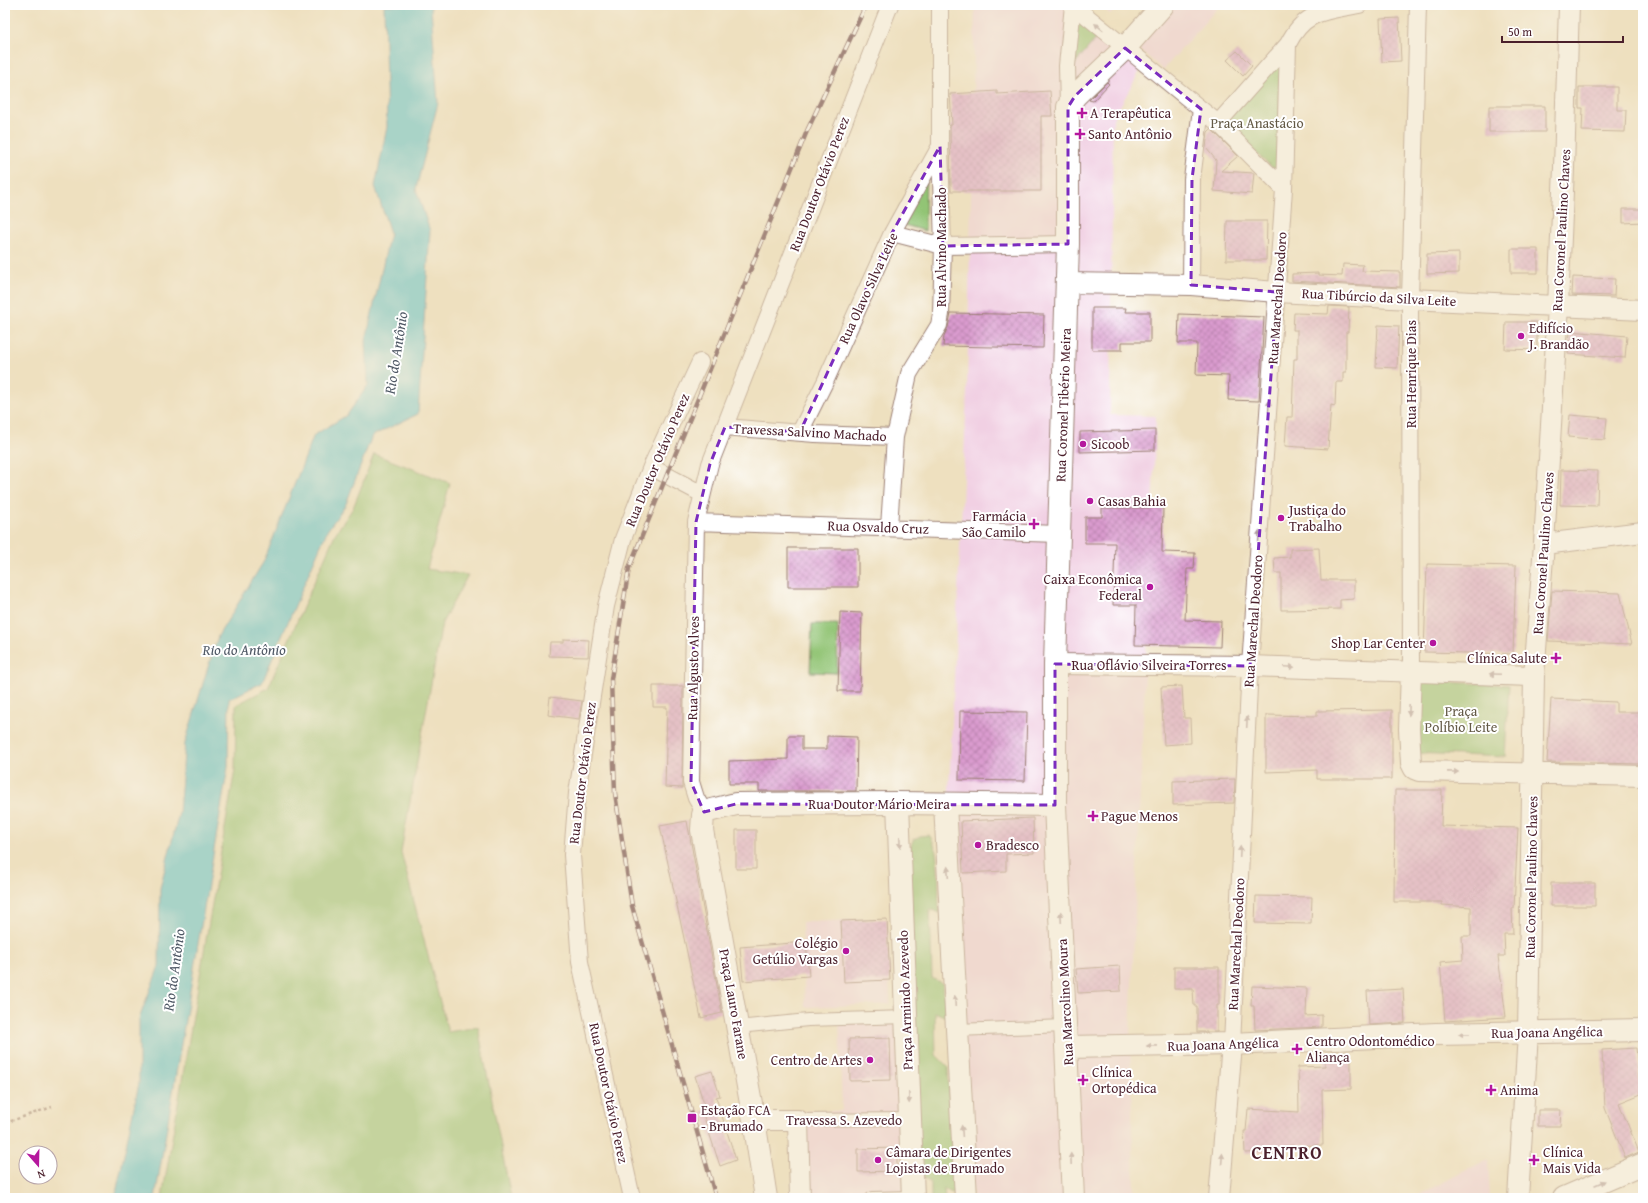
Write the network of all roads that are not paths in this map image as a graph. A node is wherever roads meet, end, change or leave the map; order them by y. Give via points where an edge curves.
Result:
1 (890, 5) edge
2 (940, 5) edge
3 (1073, 5) edge
4 (1163, 5) edge
5 (1359, 5) edge
6 (1418, 5) edge
7 (1569, 5) edge
8 (1288, 44) junction
9 (1125, 48) junction
10 (1068, 107) junction
11 (1201, 109) junction
12 (1218, 123) junction
13 (940, 146) junction
14 (1284, 189) junction
15 (892, 233) junction
16 (1068, 244) junction
17 (943, 246) junction
18 (1066, 283) junction
19 (1191, 285) junction
20 (1277, 292) junction
21 (1410, 299) junction
22 (1558, 306) junction
23 (1643, 310) edge
24 (700, 362) dead end
25 (725, 427) junction
26 (800, 432) junction
27 (895, 437) junction
28 (651, 467) junction
29 (702, 494) junction
30 (696, 522) junction
31 (889, 527) junction
32 (1643, 532) edge
33 (1060, 534) junction
34 (1544, 544) junction
35 (1055, 664) junction
36 (1250, 666) junction
37 (1411, 671) junction
38 (1534, 676) junction
39 (1533, 774) junction
40 (1643, 776) edge
41 (898, 803) junction
42 (945, 804) junction
43 (1055, 805) junction
44 (704, 812) junction
45 (906, 1017) junction
46 (1066, 1026) junction
47 (738, 1027) junction
48 (956, 1030) junction
49 (1643, 1030) edge
50 (1528, 1033) junction
51 (1232, 1044) junction
52 (1067, 1047) junction
53 (754, 1120) junction
54 (798, 1120) junction
55 (910, 1120) junction
56 (1643, 1164) edge
57 (632, 1198) edge
58 (766, 1198) edge
59 (800, 1198) edge
60 (872, 1198) edge
61 (913, 1198) edge
62 (966, 1198) edge
63 (1073, 1198) edge
64 (1219, 1198) edge
65 (1518, 1198) edge
66 (1564, 1198) edge

1 - 25 street, Rua Doutor Otávio Perez
2 - 13 street, Rua Alvino Machado
9 -> 3 street
3 - 10 street, Rua Coronel Tibério Meira via 1067,66
4 - 9 main road
5 - 8 street via 1313,15 1295,30
6 - 21 street, Rua Henrique Dias
7 - 22 street, Rua Coronel Paulino Chaves
8 - 12 street
8 - 14 street, Rua Marechal Deodoro
9 - 10 main road via 1075,96
9 - 11 street
10 - 16 main road, Rua Coronel Tibério Meira
11 - 12 street
11 - 19 street via 1192,179
12 - 14 street
13 - 15 street, Rua Olavo Silva Leite
13 - 17 street, Rua Alvino Machado
14 - 20 street, Rua Marechal Deodoro
15 - 17 street
15 - 26 street, Rua Olavo Silva Leite
16 - 17 street
16 - 18 main road, Rua Coronel Tibério Meira
17 - 27 street, Rua Alvino Machado via 942,314 909,374
18 - 19 street, Rua Tibúrcio da Silva Leite
18 - 33 main road, Rua Coronel Tibério Meira
19 - 20 street, Rua Tibúrcio da Silva Leite
20 - 21 street, Rua Tibúrcio da Silva Leite
36 -> 20 street, Rua Marechal Deodoro
21 - 22 street, Rua Tibúrcio da Silva Leite
21 - 37 street, Rua Henrique Dias
22 - 23 street, Rua Tibúrcio da Silva Leite
22 - 34 street, Rua Coronel Paulino Chaves
24 - 28 street, Rua Doutor Otávio Perez
25 - 26 street, Travessa Salvino Machado
25 - 29 street, Rua Doutor Otávio Perez via 710,464
26 - 27 street, Travessa Salvino Machado
27 - 31 street, Rua Alvino Machado
28 - 29 street
28 - 57 street, Rua Doutor Otávio Perez via 623,539 606,606 577,793 572,855 580,962
29 - 30 street, Rua Doutor Otávio Perez
30 - 31 street, Rua Osvaldo Cruz
30 - 44 street, Rua Algusto Alves via 691,782
31 - 33 street, Rua Osvaldo Cruz
32 - 34 street
33 - 35 main road, Rua Coronel Tibério Meira
34 - 38 street, Rua Coronel Paulino Chaves
35 - 36 street, Rua Oflávio Silveira Torres
35 - 43 main road, Rua Coronel Tibério Meira
36 -> 37 street, Rua Oflávio Silveira Torres
51 -> 36 street, Rua Marechal Deodoro
38 -> 37 street
37 -> 39 street via 1409,729 1411,763 1414,769
38 - 39 street, Rua Coronel Paulino Chaves
39 - 40 street
39 - 50 street, Rua Coronel Paulino Chaves
41 - 42 main road, Rua Doutor Mário Meira
41 - 44 main road, Rua Doutor Mário Meira via 736,804
41 -> 45 main road, Praça Armindo Azevedo
42 - 43 main road, Rua Doutor Mário Meira
48 -> 42 main road
46 -> 43 main road, Rua Marcolino Moura
44 - 47 main road, Praça Lauro Farane via 702,830
45 - 47 street via 808,1020
45 -> 55 main road, Praça Armindo Azevedo
46 - 48 street
46 - 52 main road, Rua Marcolino Moura
47 - 53 main road, Praça Lauro Farane
62 -> 48 main road
49 - 50 main road, Rua Joana Angélica
50 -> 51 main road, Rua Joana Angélica via 1436,1034
50 - 65 street, Rua Coronel Paulino Chaves
51 -> 52 main road, Rua Joana Angélica
64 -> 51 street, Rua Marechal Deodoro
63 -> 52 main road, Rua Marcolino Moura
53 - 54 street, Travessa S. Azevedo
53 - 58 main road, Praça Lauro Farane
54 - 55 street, Travessa S. Azevedo
54 - 59 street
55 - 61 main road, Praça Armindo Azevedo
66 -> 56 main road
60 - 61 street

